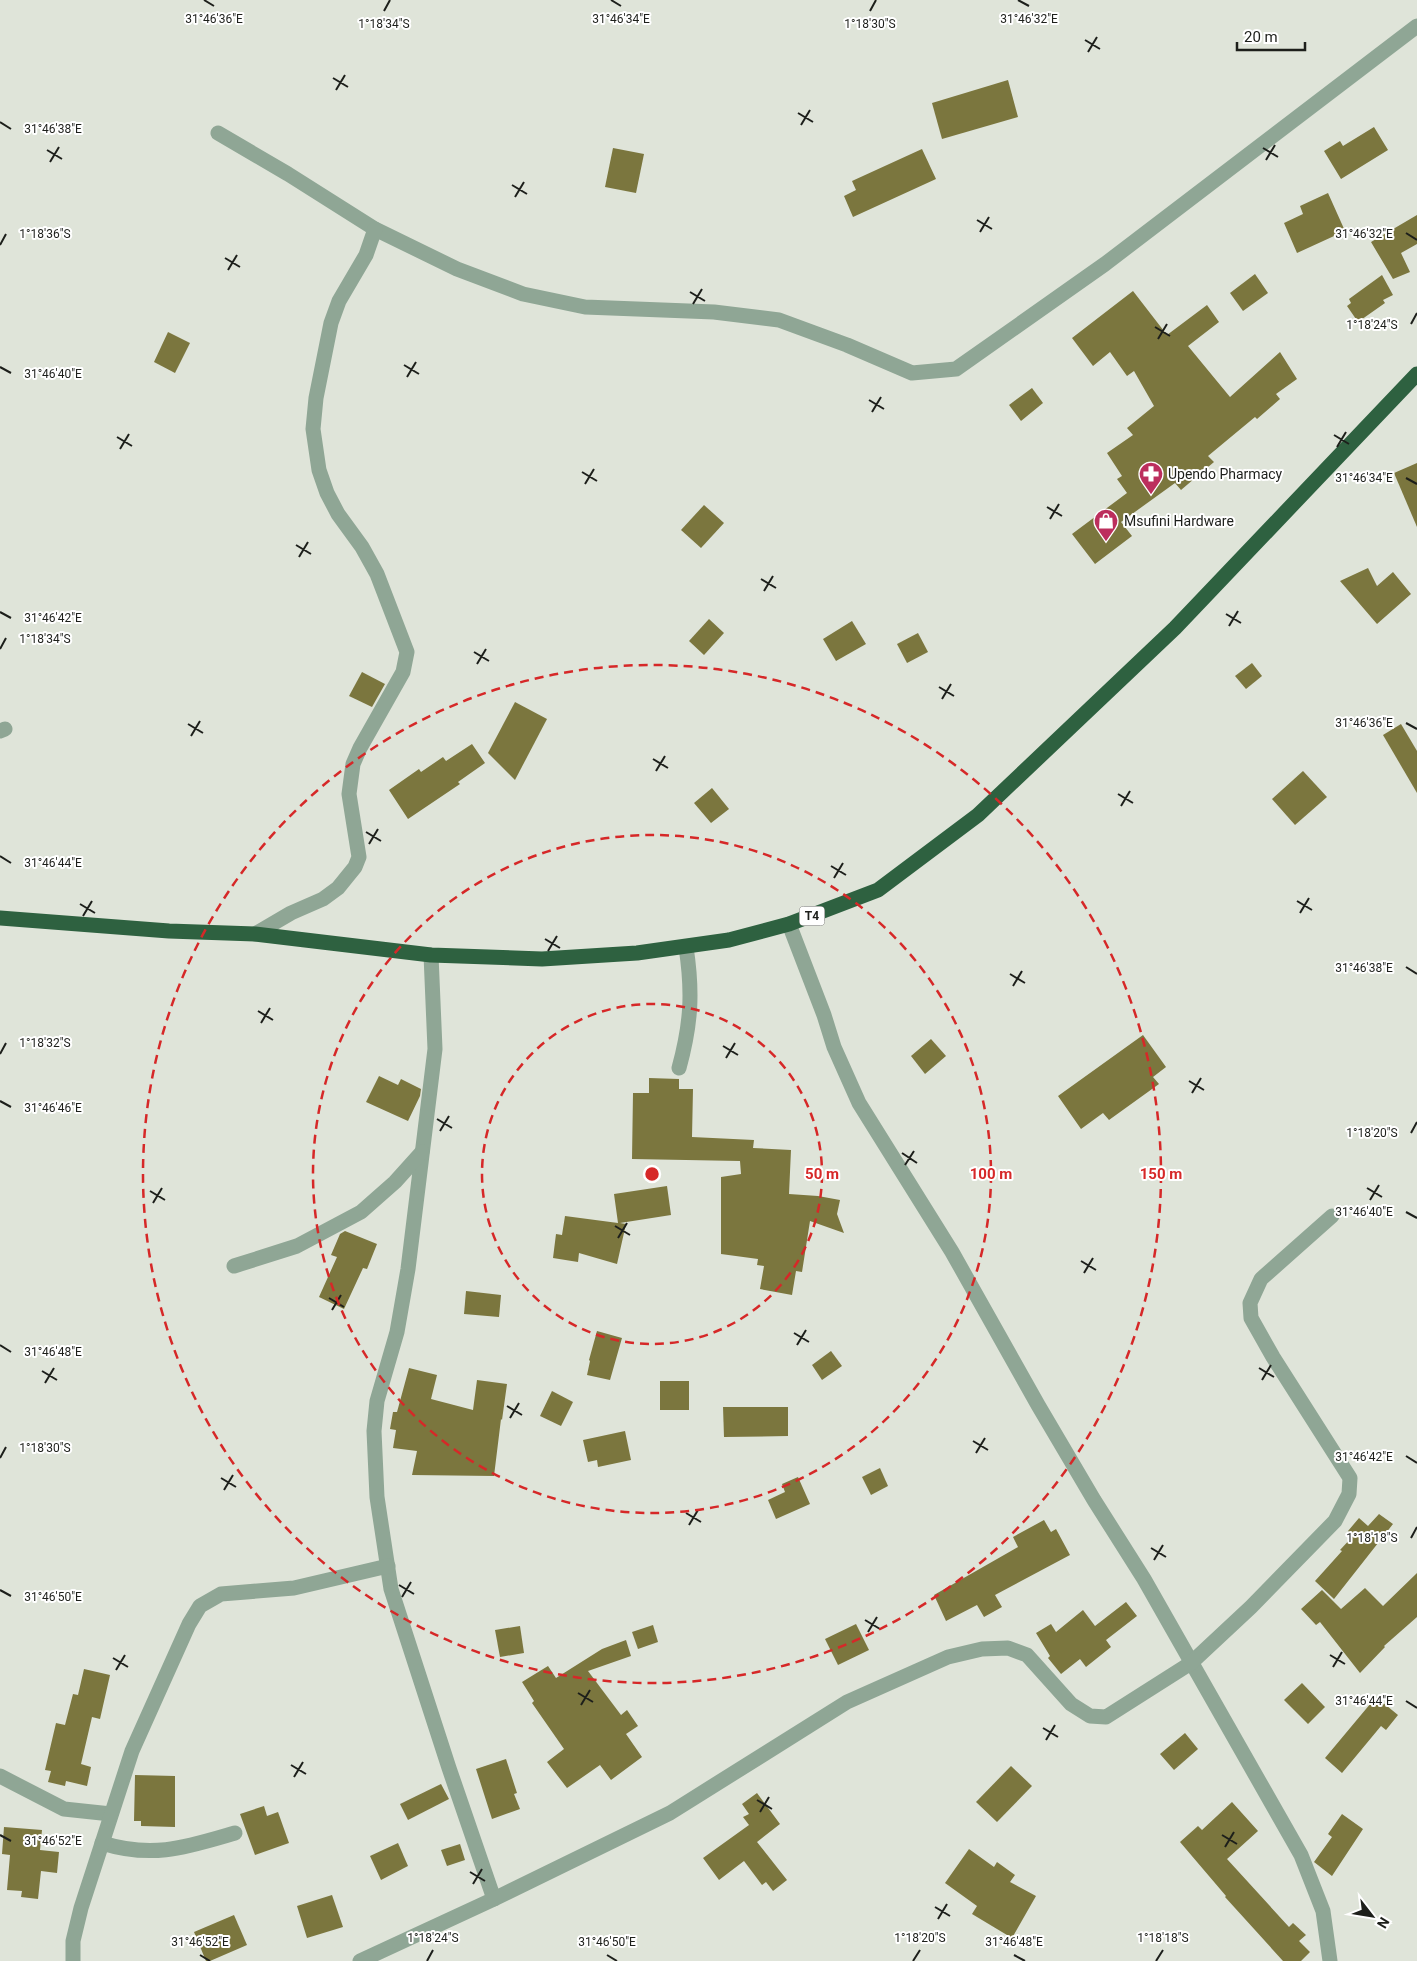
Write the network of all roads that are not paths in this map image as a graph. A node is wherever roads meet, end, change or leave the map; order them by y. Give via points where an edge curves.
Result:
1 (1417, 26) edge
2 (218, 133) dead end
3 (375, 229) junction
4 (1417, 374) edge
5 (0, 918) edge
6 (788, 924) junction
7 (255, 934) junction
8 (686, 947) junction
9 (432, 955) junction
10 (679, 1068) dead end
11 (422, 1152) junction
12 (1332, 1216) dead end
13 (234, 1266) dead end
14 (388, 1566) junction
15 (1191, 1663) junction
16 (0, 1776) edge
17 (112, 1814) junction
18 (236, 1832) dead end
19 (102, 1843) junction
20 (494, 1899) junction
21 (73, 1961) edge
22 (360, 1961) edge
23 (1330, 1961) edge

1 - 3 street via 1105,264 956,369 912,373 779,320 714,312 585,307 523,294 457,268
2 - 3 street
3 - 7 street via 366,255 338,301 331,323 313,430 319,470 327,493 377,574 407,652 404,672 354,764 348,794 358,857 355,867 338,888
4 - 6 highway, T4 via 1175,628 978,815 878,890
5 - 7 highway, T4
6 - 8 highway, T4 via 729,940
6 - 15 street via 834,1047 859,1103 952,1252
7 - 9 highway, T4
8 - 9 highway, T4 via 542,959
8 - 10 street via 691,1003
9 - 11 street via 435,1049
11 - 13 street via 361,1212 298,1246
11 - 14 street via 397,1332 377,1401 374,1431 377,1497
12 - 15 street via 1261,1279 1250,1303 1250,1318 1350,1478 1348,1494 1335,1521
14 - 17 street via 294,1588 221,1594 200,1606 132,1751
14 - 20 street via 391,1589
15 - 20 street via 1106,1717 1098,1717 1090,1716 1071,1704 1027,1655 1008,1648 982,1649 948,1657 847,1702 670,1813
15 - 23 street via 1301,1854 1323,1911
16 - 17 street via 64,1810
17 - 19 street
18 - 19 street via 168,1851 141,1851
19 - 21 street via 73,1941
20 - 22 street

